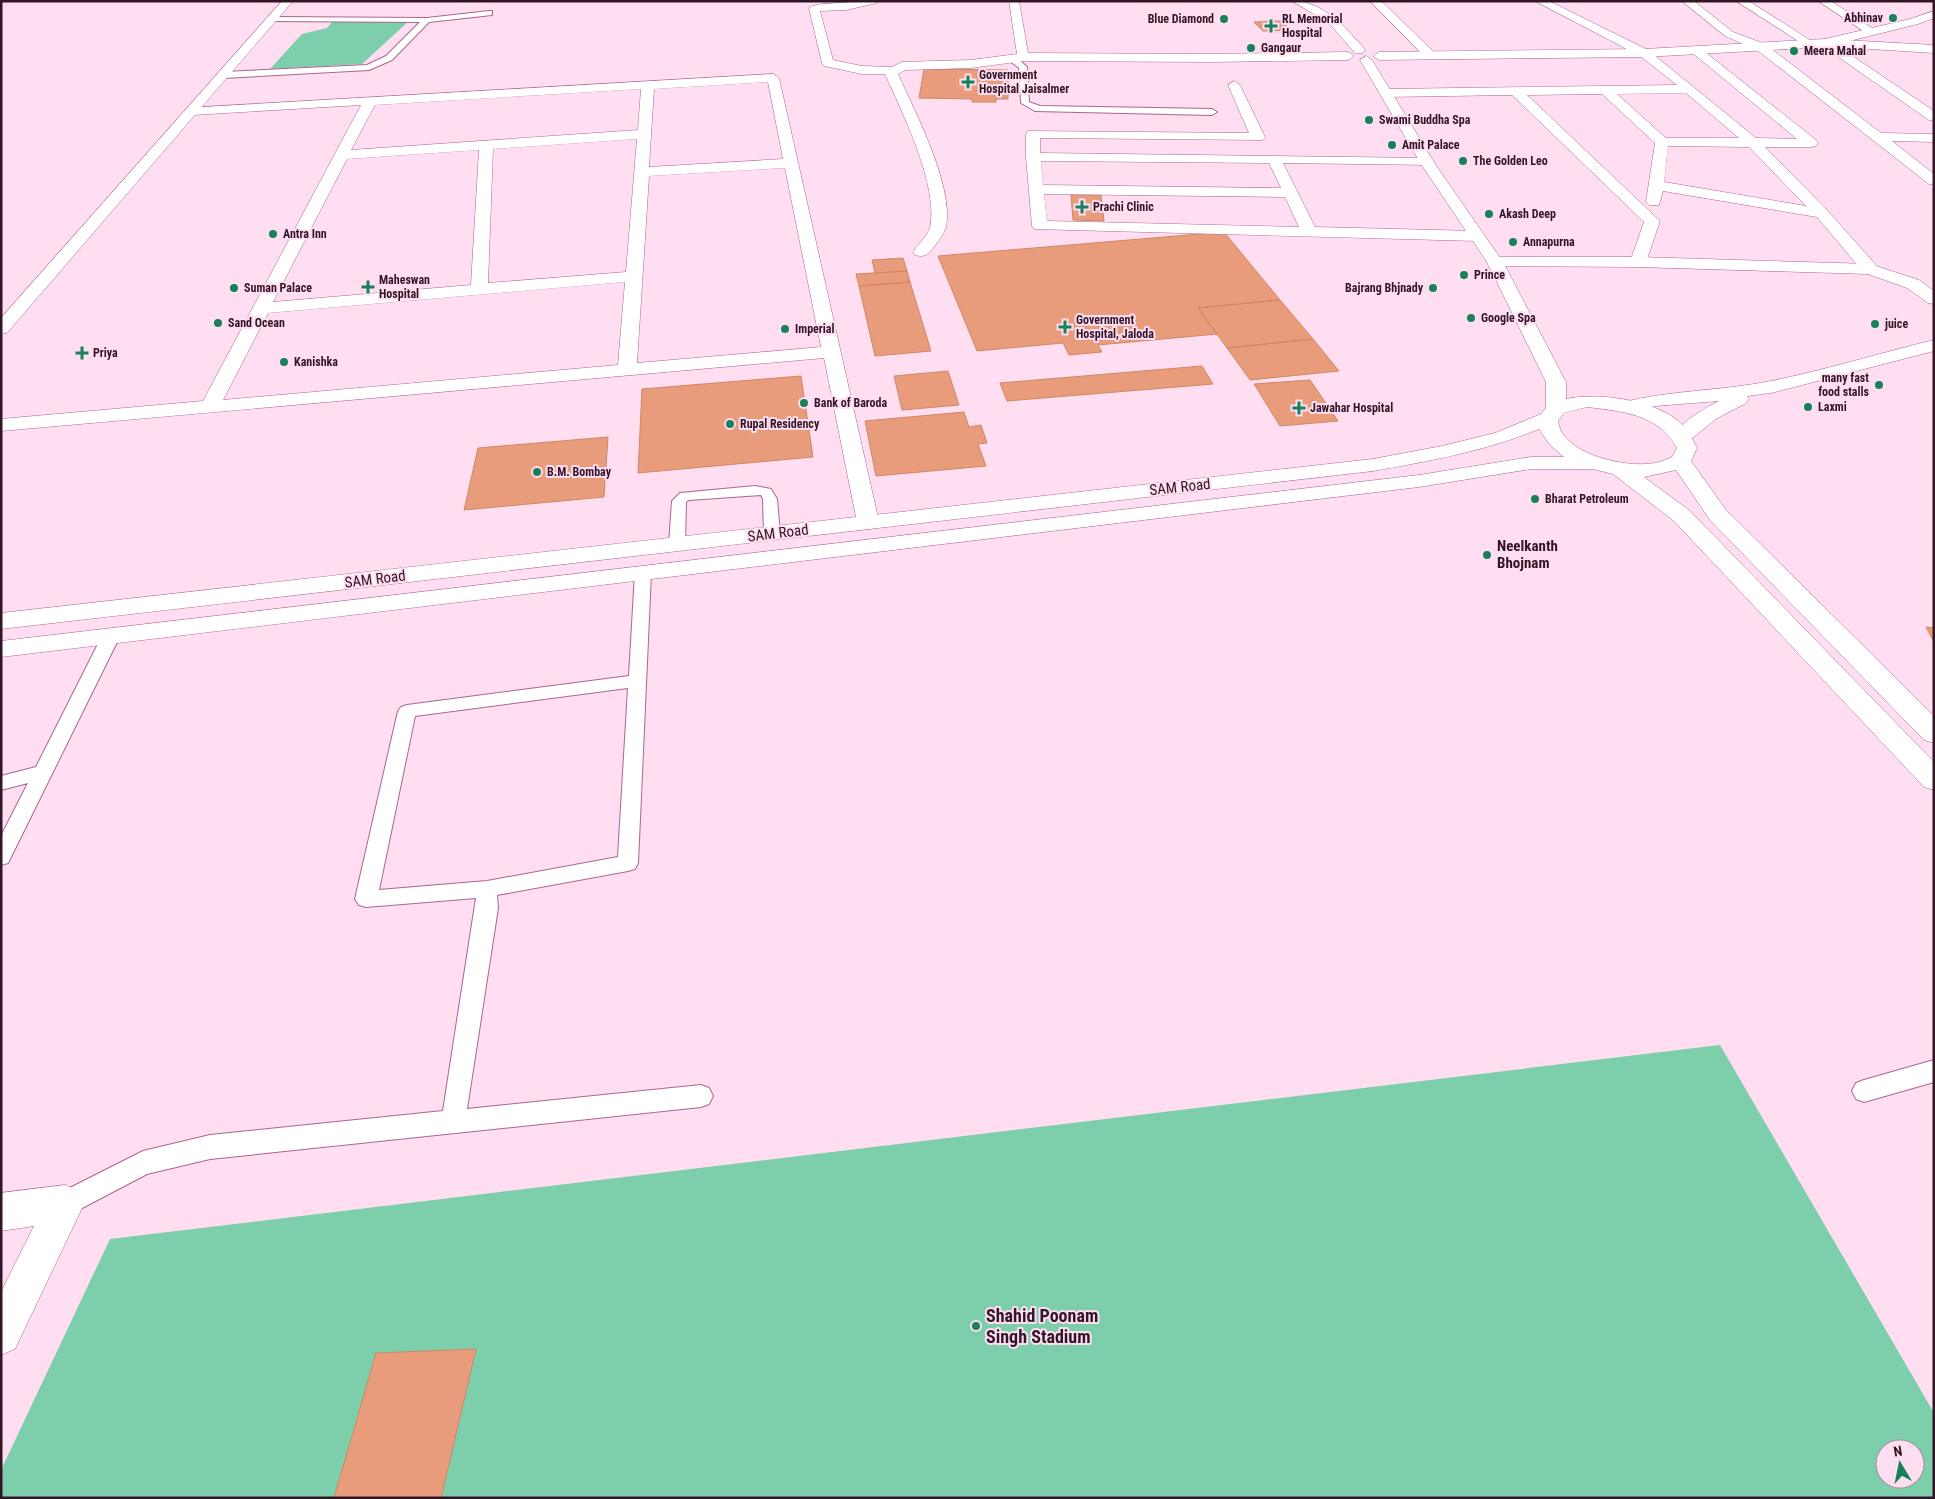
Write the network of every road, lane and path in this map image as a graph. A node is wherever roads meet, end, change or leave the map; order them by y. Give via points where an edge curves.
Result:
1 (288, 1) edge
2 (873, 1) edge
3 (1014, 1) edge
4 (1297, 1) edge
5 (1375, 1) edge
6 (1540, 1) edge
7 (1687, 1) edge
8 (1741, 1) edge
9 (1823, 1) edge
10 (489, 13) dead end
11 (1934, 14) edge
12 (272, 19) junction
13 (427, 20) junction
14 (1872, 32) junction
15 (1825, 43) junction
16 (1810, 44) junction
17 (1761, 47) junction
18 (1934, 49) edge
19 (1696, 51) junction
20 (1644, 54) junction
21 (1368, 55) junction
22 (1430, 55) junction
23 (1018, 58) junction
24 (893, 71) junction
25 (224, 74) junction
26 (648, 85) junction
27 (1234, 85) dead end
28 (1690, 89) junction
29 (1605, 90) junction
30 (1516, 91) junction
31 (1386, 93) junction
32 (370, 101) junction
33 (192, 111) junction
34 (1212, 112) dead end
35 (1934, 117) edge
36 (644, 134) junction
37 (1877, 138) junction
38 (1934, 138) edge
39 (1662, 142) junction
40 (1752, 142) junction
41 (486, 145) junction
42 (342, 155) junction
43 (1034, 157) junction
44 (1274, 159) junction
45 (1427, 162) junction
46 (792, 163) junction
47 (641, 172) junction
48 (1934, 181) edge
49 (1656, 185) junction
50 (1036, 189) junction
51 (1291, 193) junction
52 (1822, 212) junction
53 (1652, 221) junction
54 (1309, 232) junction
55 (1477, 236) junction
56 (921, 252) dead end
57 (1495, 262) junction
58 (1638, 262) junction
59 (1870, 269) junction
60 (634, 276) junction
61 (479, 289) junction
62 (1933, 298) edge
63 (262, 308) junction
64 (1, 329) edge
65 (1934, 344) edge
66 (833, 352) junction
67 (627, 370) junction
68 (1556, 382) junction
69 (1771, 387) junction
70 (1631, 406) junction
71 (209, 408) junction
72 (1552, 414) junction
73 (1, 425) edge
74 (1683, 436) junction
75 (1680, 462) junction
76 (1594, 463) junction
77 (1619, 469) junction
78 (868, 522) junction
79 (772, 533) junction
80 (677, 544) junction
81 (643, 573) junction
82 (1, 621) edge
83 (111, 636) junction
84 (1, 649) edge
85 (637, 681) junction
86 (1934, 733) edge
87 (42, 773) junction
88 (1934, 780) edge
89 (1, 783) edge
90 (1, 857) edge
91 (488, 889) junction
92 (1934, 1071) edge
93 (1864, 1091) dead end
94 (701, 1096) dead end
95 (453, 1122) junction
96 (65, 1204) junction
97 (1, 1212) edge
98 (1, 1335) edge

1 - 12 street
2 - 24 street via 846,7 814,8 828,64
3 - 23 street
4 - 21 street via 1333,21
5 - 22 street
6 - 20 street
7 - 17 street via 1729,34
8 - 16 street
9 - 14 street
10 - 13 lane
11 - 14 street
12 - 13 lane
12 - 25 street
13 - 25 lane via 389,58 369,67
14 - 15 street
15 - 16 street
15 - 18 street
15 - 35 street
16 - 17 street
17 - 19 street
17 - 37 street
19 - 20 street
19 - 40 street via 1811,143
20 - 22 street
20 - 28 street
21 - 22 street
21 - 23 street via 1348,52 1348,56
21 - 31 street
23 - 24 street via 971,64 902,66
23 - 34 lane via 1023,67 1025,103 1038,109
24 - 56 street via 891,73 924,152 938,201 938,228
25 - 33 street
26 - 32 street
26 - 36 street
26 - 46 street via 773,78
27 - 43 street via 1258,137 1033,134
28 - 29 street
28 - 40 street
29 - 30 street
29 - 39 street
30 - 31 street
30 - 53 street
31 - 45 street
32 - 33 street
32 - 42 street
33 - 64 street
36 - 41 street
36 - 47 street
37 - 38 street
37 - 48 street
39 - 40 street
39 - 49 street
40 - 52 street
41 - 42 street
41 - 61 street
42 - 63 street
43 - 44 street
43 - 50 street
44 - 45 street
44 - 51 street
45 - 55 street
46 - 47 street
46 - 66 street
47 - 60 street
49 - 52 street
49 - 53 street
50 - 51 street
50 - 54 street via 1040,226
51 - 54 street
52 - 59 street
53 - 58 street
54 - 55 street
55 - 57 street
57 - 58 street
57 - 68 street
58 - 59 street
59 - 62 street via 1913,284
60 - 61 street
60 - 67 street
61 - 63 street
63 - 71 street
65 - 69 street
66 - 67 street
66 - 78 street
67 - 71 street
68 - 70 street via 1584,397
68 - 72 street
69 - 70 street via 1704,398 1655,400
69 - 74 street via 1722,406
70 - 72 street, SAM Road via 1587,401 1569,404
70 - 74 street via 1653,414
71 - 73 street
72 - 76 street via 1548,427 1552,437 1576,455
72 - 78 street, SAM Road via 1502,437 1373,465
74 - 75 street via 1687,448
75 - 77 street via 1659,470
75 - 86 street via 1718,515
76 - 77 street
76 - 81 street via 1531,463 1419,481
77 - 88 street via 1682,516
78 - 79 street, SAM Road
79 - 80 street, SAM Road
79 - 80 lane via 770,499 766,492 755,490 684,496 679,501
80 - 82 street, SAM Road
81 - 83 street
81 - 85 lane
83 - 84 street
83 - 87 lane
85 - 91 lane via 628,863
85 - 91 lane via 407,711 366,899
87 - 89 lane
87 - 90 lane
91 - 95 lane
92 - 93 lane
94 - 95 lane
95 - 96 lane via 210,1147 143,1162
96 - 97 street
96 - 98 street

